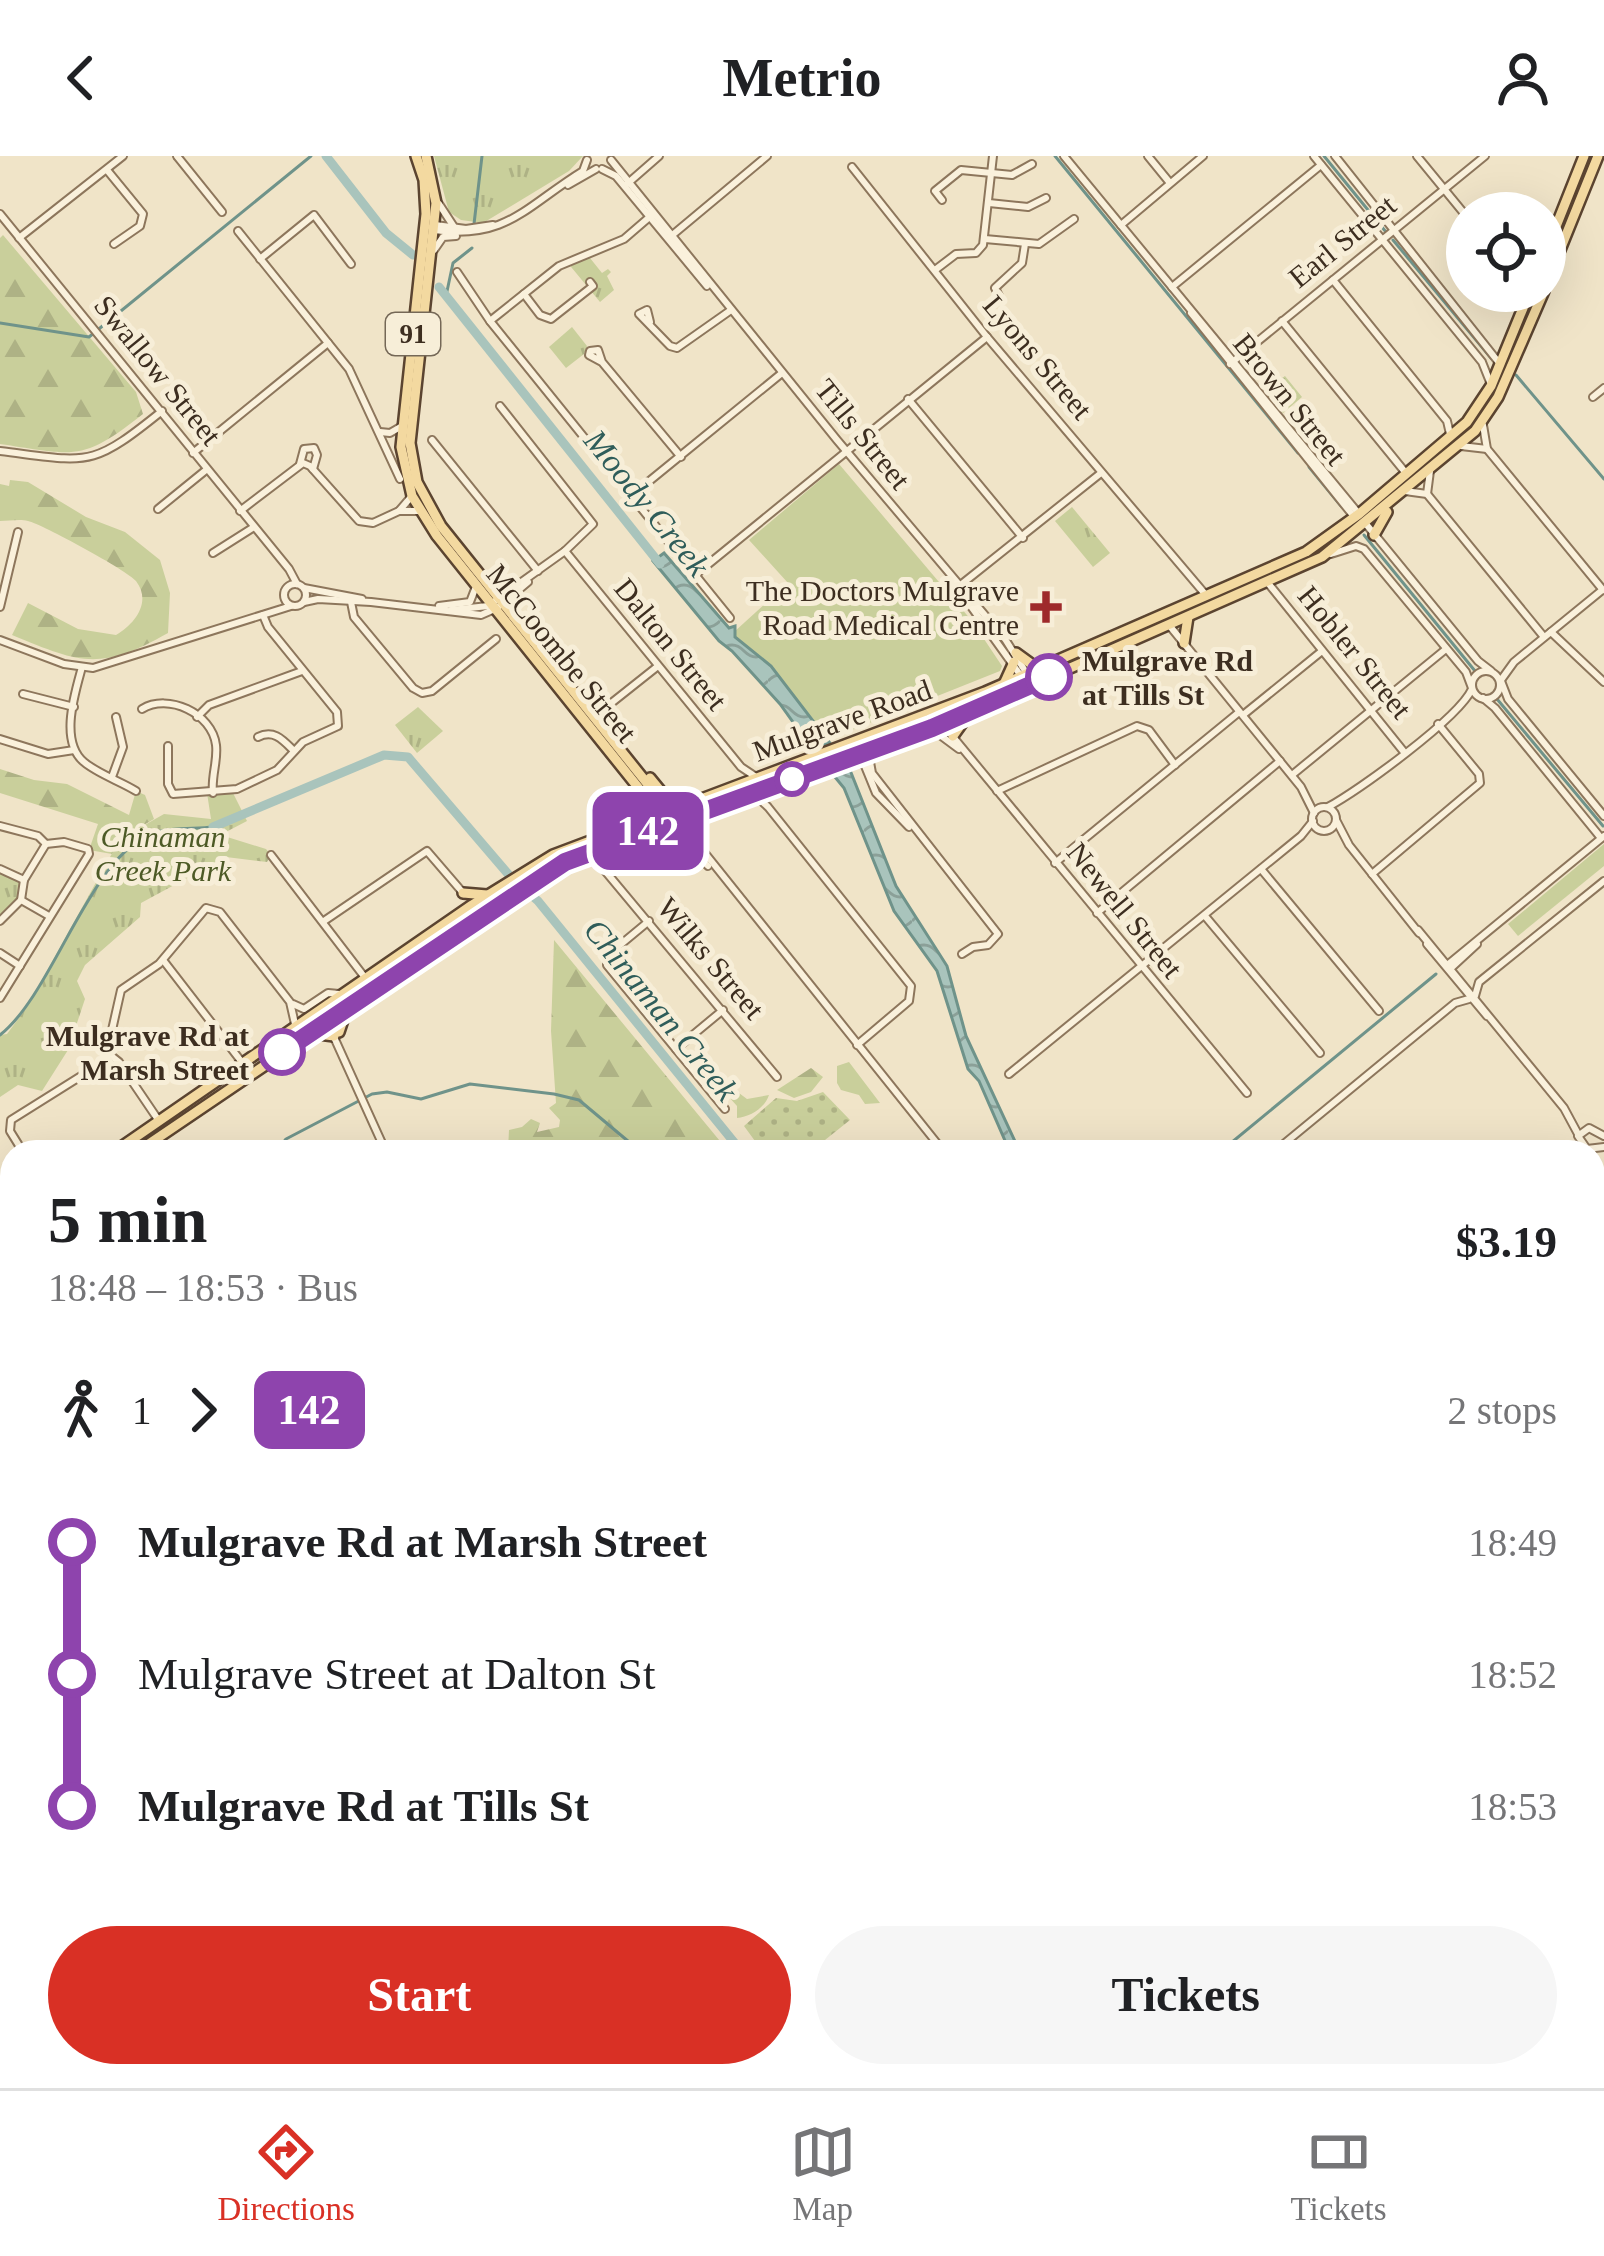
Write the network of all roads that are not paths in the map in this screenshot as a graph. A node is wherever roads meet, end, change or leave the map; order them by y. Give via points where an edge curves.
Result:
1 (123, 156) edge
2 (177, 156) edge
3 (416, 156) edge
4 (426, 156) edge
5 (659, 156) edge
6 (767, 156) edge
7 (994, 156) edge
8 (1064, 156) edge
9 (1148, 156) edge
10 (1203, 156) edge
11 (1314, 156) edge
12 (1335, 156) edge
13 (1417, 156) edge
14 (1485, 156) edge
15 (587, 158) edge
16 (611, 158) edge
17 (1595, 158) edge
18 (1033, 164) dead end
19 (1321, 165) junction
20 (853, 166) dead end
21 (599, 169) junction
22 (106, 170) junction
23 (992, 173) junction
24 (1602, 179) edge
25 (1170, 183) junction
26 (1587, 184) junction
27 (626, 185) junction
28 (1444, 190) junction
29 (555, 191) junction
30 (1446, 192) edge
31 (436, 195) junction
32 (1046, 199) dead end
33 (942, 200) dead end
34 (989, 203) junction
35 (222, 212) dead end
36 (0, 214) edge
37 (1566, 214) edge
38 (651, 215) junction
39 (1074, 219) dead end
40 (508, 220) junction
41 (1120, 225) junction
42 (431, 227) junction
43 (454, 227) junction
44 (494, 229) junction
45 (1394, 230) junction
46 (238, 232) dead end
47 (1566, 232) edge
48 (670, 236) junction
49 (20, 238) junction
50 (985, 239) junction
51 (1382, 240) junction
52 (114, 244) dead end
53 (1025, 244) junction
54 (430, 256) junction
55 (260, 259) junction
56 (351, 264) dead end
57 (935, 270) junction
58 (457, 272) dead end
59 (1333, 280) junction
60 (593, 286) dead end
61 (1172, 287) junction
62 (524, 294) junction
63 (999, 296) dead end
64 (731, 310) junction
65 (1527, 312) edge
66 (1532, 312) edge
67 (490, 321) junction
68 (650, 322) dead end
69 (1282, 322) junction
70 (988, 337) junction
71 (1511, 337) junction
72 (1484, 340) junction
73 (328, 343) junction
74 (602, 362) dead end
75 (1482, 362) junction
76 (1232, 363) junction
77 (1500, 364) junction
78 (782, 373) junction
79 (1491, 386) junction
80 (1604, 388) edge
81 (1592, 397) dead end
82 (908, 399) junction
83 (500, 406) dead end
84 (162, 411) junction
85 (1447, 421) junction
86 (1467, 422) junction
87 (1483, 422) junction
88 (401, 426) junction
89 (383, 439) junction
90 (432, 440) dead end
91 (1447, 442) junction
92 (404, 444) junction
93 (1460, 446) junction
94 (1487, 449) junction
95 (845, 450) junction
96 (0, 451) edge
97 (193, 452) junction
98 (681, 457) junction
99 (299, 464) junction
100 (207, 469) junction
101 (313, 469) junction
102 (1430, 471) junction
103 (1102, 472) junction
104 (1407, 474) junction
105 (400, 479) dead end
106 (1401, 494) junction
107 (1427, 494) junction
108 (412, 496) junction
109 (631, 496) junction
110 (1345, 506) junction
111 (158, 509) dead end
112 (240, 511) junction
113 (400, 511) junction
114 (420, 511) junction
115 (1360, 519) junction
116 (254, 526) junction
117 (18, 532) dead end
118 (1374, 535) junction
119 (1023, 538) junction
120 (565, 551) junction
121 (1318, 552) junction
122 (213, 553) dead end
123 (278, 557) junction
124 (538, 571) junction
125 (695, 575) junction
126 (1188, 577) junction
127 (478, 580) junction
128 (1268, 583) junction
129 (525, 585) junction
130 (301, 586) junction
131 (514, 587) junction
132 (958, 587) junction
133 (1603, 589) edge
134 (285, 591) junction
135 (1208, 596) junction
136 (354, 600) junction
137 (304, 602) junction
138 (498, 603) junction
139 (291, 606) junction
140 (0, 607) edge
141 (424, 608) junction
142 (452, 610) junction
143 (1187, 611) junction
144 (262, 615) junction
145 (472, 615) junction
146 (512, 615) junction
147 (730, 617) dead end
148 (1166, 620) junction
149 (1548, 634) junction
150 (496, 639) dead end
151 (0, 640) edge
152 (1184, 644) junction
153 (1446, 649) junction
154 (532, 651) junction
155 (1322, 651) junction
156 (1015, 658) junction
157 (1478, 661) junction
158 (1514, 662) junction
159 (658, 665) junction
160 (82, 667) junction
161 (303, 670) junction
162 (1491, 671) junction
163 (1466, 672) junction
164 (1479, 676) junction
165 (1029, 678) junction
166 (1501, 680) junction
167 (1604, 682) edge
168 (1004, 684) junction
169 (1472, 689) junction
170 (23, 694) dead end
171 (1494, 694) junction
172 (1482, 698) junction
173 (1508, 699) junction
174 (1461, 705) junction
175 (74, 707) junction
176 (1495, 708) junction
177 (142, 709) dead end
178 (1371, 710) junction
179 (972, 711) junction
180 (933, 712) junction
181 (1241, 713) junction
182 (595, 716) junction
183 (116, 717) dead end
184 (197, 717) junction
185 (1438, 724) junction
186 (937, 726) junction
187 (953, 736) junction
188 (259, 737) dead end
189 (0, 739) edge
190 (168, 746) dead end
191 (880, 748) junction
192 (74, 749) junction
193 (294, 751) junction
194 (1404, 752) junction
195 (967, 755) junction
196 (854, 757) junction
197 (1280, 761) junction
198 (1175, 765) junction
199 (741, 767) junction
200 (1292, 775) junction
201 (112, 777) junction
202 (756, 777) junction
203 (873, 781) junction
204 (738, 783) junction
205 (771, 786) junction
206 (1301, 787) junction
207 (136, 791) dead end
208 (997, 791) junction
209 (641, 792) junction
210 (213, 793) junction
211 (752, 793) junction
212 (1351, 795) junction
213 (768, 807) junction
214 (1326, 807) junction
215 (668, 809) junction
216 (1604, 816) edge
217 (1313, 817) junction
218 (1336, 818) junction
219 (673, 822) junction
220 (0, 826) edge
221 (1325, 830) junction
222 (1301, 836) junction
223 (1602, 837) edge
224 (608, 838) junction
225 (46, 844) junction
226 (1349, 845) junction
227 (589, 852) junction
228 (271, 855) dead end
229 (1055, 862) junction
230 (0, 869) edge
231 (607, 869) junction
232 (1261, 869) junction
233 (1372, 874) junction
234 (24, 880) junction
235 (1604, 881) edge
236 (463, 892) junction
237 (487, 895) junction
238 (21, 900) junction
239 (472, 904) junction
240 (1097, 914) junction
241 (49, 916) junction
242 (481, 916) junction
243 (1205, 916) junction
244 (324, 920) junction
245 (0, 921) edge
246 (649, 921) junction
247 (1496, 924) junction
248 (1418, 930) junction
249 (1429, 941) junction
250 (1472, 950) junction
251 (0, 953) edge
252 (962, 954) dead end
253 (1460, 954) junction
254 (163, 960) junction
255 (20, 966) junction
256 (1141, 968) junction
257 (1448, 968) junction
258 (366, 979) junction
259 (1479, 982) junction
260 (1462, 983) junction
261 (343, 995) junction
262 (0, 998) edge
263 (1472, 998) junction
264 (290, 1002) junction
265 (1455, 1003) junction
266 (347, 1008) junction
267 (323, 1009) junction
268 (723, 1010) junction
269 (1379, 1011) dead end
270 (330, 1020) junction
271 (295, 1028) junction
272 (311, 1033) junction
273 (336, 1034) junction
274 (857, 1045) junction
275 (676, 1049) junction
276 (1320, 1053) dead end
277 (109, 1054) junction
278 (243, 1063) junction
279 (251, 1074) junction
280 (1009, 1075) dead end
281 (777, 1077) dead end
282 (1247, 1093) dead end
283 (725, 1108) dead end
284 (1564, 1108) junction
285 (160, 1121) junction
286 (1595, 1125) edge
287 (1603, 1134) edge
288 (1578, 1136) junction
289 (16, 1140) edge
290 (132, 1140) edge
291 (155, 1140) edge
292 (381, 1140) edge
293 (934, 1140) edge
294 (1288, 1140) edge
295 (1579, 1140) edge

1 - 22 street
2 - 35 street
3 - 42 main road, 91
4 - 31 main road, 91
5 - 27 street
6 - 48 street
7 - 23 street
8 - 41 street, Brown Street
9 - 25 street
10 - 25 street
11 - 19 street
12 - 45 street
13 - 28 street
14 - 28 street, Earl Street
15 - 21 street, Tills Street
15 - 29 street via 583,171
16 - 21 street
16 - 27 street, Tills Street
17 - 24 main road
17 - 26 main road, Mulgrave Road
17 - 37 main road
18 - 23 street via 1012,175
19 - 51 street
19 - 61 street
20 - 57 street, Lyons Street
21 - 27 street, Tills Street
21 - 29 street
22 - 49 street
22 - 52 street via 143,214 140,226
23 - 33 street via 961,170 935,191
23 - 34 street
24 - 26 main road
25 - 41 street
26 - 47 main road, Mulgrave Road
27 - 38 street, Tills Street
28 - 30 street
28 - 45 street, Earl Street
29 - 40 street
31 - 42 main road, 91
31 - 43 street
32 - 34 street
34 - 50 street
36 - 49 street, Swallow Street
38 - 48 street, Tills Street
38 - 62 street via 624,239 567,262
39 - 53 street via 1045,242
40 - 43 street
40 - 44 street
41 - 61 street, Brown Street
42 - 43 street
42 - 44 street
42 - 54 main road, 91
42 - 88 main road, 91
44 - 54 street via 446,236
45 - 51 street, Earl Street
45 - 72 street
46 - 55 street
48 - 64 street, Tills Street
49 - 84 street, Swallow Street
50 - 53 street
50 - 57 street via 976,253 956,254
51 - 59 street, Earl Street
51 - 75 street
53 - 63 street via 1022,263 995,288
54 - 92 main road, 91
55 - 56 street via 314,215
55 - 73 street
57 - 70 street, Lyons Street
58 - 67 street
59 - 69 street, Earl Street
59 - 85 street
60 - 62 street via 551,319
61 - 76 street, Brown Street
62 - 67 street
64 - 68 street via 677,347
64 - 78 street, Tills Street
65 - 71 main road, Mulgrave Road
66 - 87 main road, Mulgrave Road
67 - 109 street
69 - 76 street, Earl Street
69 - 104 street
70 - 82 street
70 - 103 street, Lyons Street
71 - 72 street via 1496,346
71 - 77 main road, Mulgrave Road
72 - 77 street
73 - 89 street
73 - 97 street
74 - 98 street
75 - 77 street
75 - 79 street
76 - 110 street, Brown Street
76 - 115 street, Brown Street
77 - 79 main road, Mulgrave Road
78 - 95 street, Tills Street
78 - 98 street
79 - 86 main road, Mulgrave Road
80 - 81 street
82 - 95 street
82 - 119 street
83 - 120 street via 593,524
84 - 96 street via 91,459
84 - 97 street, Swallow Street
85 - 86 street
85 - 91 street
86 - 91 main road, Mulgrave Road
87 - 93 main road, Mulgrave Road
87 - 94 street
88 - 89 street
88 - 92 main road, 91
89 - 92 street
89 - 105 street
90 - 124 street
91 - 104 main road, Mulgrave Road
92 - 108 main road, McCoombe Street / 91
92 - 127 main road, McCoombe Street / 91 via 430,510
93 - 94 street
93 - 102 main road, Mulgrave Road
94 - 133 street
95 - 125 street
95 - 132 street, Tills Street
97 - 100 street, Swallow Street
98 - 109 street
99 - 101 street
99 - 101 street via 304,449 314,448
99 - 112 street
100 - 111 street
100 - 112 street, Swallow Street
101 - 113 street via 359,521
102 - 106 main road, Mulgrave Road
102 - 107 street
103 - 119 street
103 - 126 street, Lyons Street
104 - 115 main road, Mulgrave Road
106 - 107 street
106 - 115 main road, Mulgrave Road
106 - 118 main road
107 - 149 street
108 - 113 street
108 - 114 main road, McCoombe Street / 91
109 - 125 street
110 - 115 street, Brown Street
110 - 121 street
112 - 116 street, Swallow Street
113 - 114 street
114 - 127 main road, McCoombe Street / 91
115 - 118 street, Brown Street
115 - 121 main road, Mulgrave Road
116 - 122 street
116 - 123 street, Swallow Street
117 - 140 street
118 - 157 street, Brown Street
119 - 132 street
120 - 124 street
120 - 159 street, Dalton Street
121 - 128 main road, Mulgrave Road
121 - 135 main road, Mulgrave Road
121 - 153 street via 1361,547
123 - 130 street, Swallow Street
123 - 134 street, Swallow Street
124 - 129 street
124 - 131 street
125 - 147 street
126 - 135 street, Lyons Street
126 - 143 street
127 - 131 street
127 - 138 main road, McCoombe Street / 91
127 - 141 street via 470,602
128 - 143 main road, Mulgrave Road
128 - 155 street, Hobler Street
129 - 138 street
129 - 146 street
130 - 134 street
130 - 136 street
130 - 137 street
131 - 138 street
132 - 156 street, Tills Street
133 - 149 street
134 - 139 street, Swallow Street
134 - 144 street
135 - 143 main road, Mulgrave Road
136 - 137 street
136 - 141 street
136 - 150 street via 360,623 422,693
137 - 139 street
138 - 142 street
138 - 145 street
138 - 146 main road, McCoombe Street / 91
138 - 154 main road, McCoombe Street / 91
139 - 144 street
141 - 142 street
142 - 145 street
143 - 148 main road, Mulgrave Road
143 - 152 main road
144 - 160 street
144 - 161 street
145 - 154 street via 502,622
146 - 182 main road, McCoombe Street / 91
148 - 152 street
148 - 165 main road, Mulgrave Road
149 - 158 street
149 - 167 street
151 - 160 street
152 - 181 street
153 - 163 street
153 - 178 street
154 - 209 main road, McCoombe Street / 91
155 - 178 street, Hobler Street
155 - 181 street
156 - 165 main road
156 - 165 street, Tills Street
156 - 168 main road
157 - 162 street, Brown Street
157 - 164 street
158 - 162 street
158 - 166 street
159 - 182 street
159 - 199 street, Dalton Street
160 - 175 street
161 - 184 street via 208,705
161 - 193 street via 340,722
162 - 164 street
162 - 166 street
163 - 164 street
163 - 169 street
164 - 169 street
165 - 168 main road, Mulgrave Road
165 - 179 main road, Mulgrave Road
166 - 171 street
166 - 173 street
168 - 180 main road, Mulgrave Road
169 - 172 street
169 - 174 street
170 - 175 street
171 - 172 street
171 - 173 street
171 - 176 street
172 - 174 street
172 - 176 street
173 - 216 street
174 - 185 street
175 - 192 street
176 - 223 street
177 - 184 street via 170,701
178 - 194 street, Hobler Street
178 - 200 street
179 - 186 main road, Mulgrave Road
179 - 187 main road
180 - 186 main road
180 - 202 main road, Mulgrave Road
181 - 197 street
181 - 198 street
182 - 215 main road, McCoombe Street / 91
183 - 201 street via 123,747
184 - 210 street via 216,742
185 - 194 street
185 - 233 street via 1478,786
186 - 187 street, Newell Street
186 - 191 main road, Mulgrave Road
186 - 195 street, Newell Street
187 - 195 street, Newell Street
188 - 193 street via 276,735
189 - 192 street via 48,754
190 - 210 street via 173,794
191 - 196 main road, Mulgrave Road
191 - 203 street via 870,762
192 - 201 street
193 - 210 street via 270,774
194 - 212 street
195 - 208 street, Newell Street
196 - 203 street
196 - 205 main road, Mulgrave Road
197 - 200 street
197 - 240 street
198 - 208 street via 1137,726
198 - 229 street
199 - 202 street, Dalton Street
199 - 204 street
200 - 206 street
201 - 207 street
202 - 204 main road, Mulgrave Road
203 - 252 street via 998,934
204 - 215 main road, Mulgrave Road
205 - 211 main road, Mulgrave Road
205 - 213 street
206 - 214 street
206 - 217 street
208 - 229 street, Newell Street
209 - 215 main road, McCoombe Street / 91
209 - 224 main road
211 - 213 street
211 - 219 main road, Mulgrave Road
212 - 214 street
212 - 218 street
213 - 274 street via 913,992
214 - 217 street
214 - 218 street
215 - 219 main road, McCoombe Street / 91
215 - 224 main road, Mulgrave Road
217 - 221 street
217 - 222 street
218 - 221 street
218 - 226 street
219 - 224 main road, Mulgrave Road
219 - 274 street, McCoombe Street
220 - 225 street
221 - 222 street
221 - 226 street
222 - 232 street
223 - 247 street
224 - 227 main road, Mulgrave Road
224 - 231 street
224 - 237 main road, Mulgrave Road
225 - 234 street
225 - 241 street via 89,851
226 - 233 street
227 - 231 street, Wilks Street
227 - 242 main road, Mulgrave Road
228 - 244 street
229 - 240 street, Newell Street
230 - 234 street
231 - 246 street, Wilks Street
232 - 243 street
232 - 269 street
233 - 248 street
234 - 238 street
235 - 259 street
236 - 237 main road
236 - 239 street
236 - 244 street via 427,851
237 - 239 main road, Mulgrave Road
238 - 241 street
238 - 245 street
239 - 242 street
239 - 258 main road, Mulgrave Road
240 - 256 street, Newell Street
241 - 255 street
242 - 266 main road, Mulgrave Road
243 - 256 street
243 - 276 street
244 - 258 street
246 - 268 street, Wilks Street
246 - 275 street via 606,960
247 - 250 street
247 - 253 street
248 - 249 street
248 - 257 street
249 - 253 street
249 - 257 street
250 - 257 street
250 - 260 street via 1459,967
251 - 255 street
253 - 257 street
254 - 264 street via 210,908
254 - 277 street via 121,990
254 - 278 street
255 - 262 street
256 - 280 street
256 - 282 street, Newell Street
257 - 260 street
258 - 261 main road, Mulgrave Road
259 - 260 street
259 - 263 street
260 - 263 street
260 - 265 street
261 - 264 street via 328,993 302,1009
261 - 267 main road, Mulgrave Road
263 - 265 street
263 - 284 street
264 - 271 street
265 - 294 street
266 - 270 main road, Mulgrave Road
266 - 273 main road
267 - 270 street
267 - 271 main road, Mulgrave Road
268 - 275 street
268 - 281 street, Wilks Street
270 - 272 main road, Mulgrave Road
270 - 273 street
271 - 278 main road, Mulgrave Road
272 - 273 main road
272 - 279 main road, Mulgrave Road
273 - 292 street
274 - 293 street, McCoombe Street
275 - 283 street
277 - 285 street
277 - 289 street via 12,1119
278 - 279 street
278 - 285 main road, Mulgrave Road
279 - 291 main road, Mulgrave Road
284 - 286 street
284 - 288 street
285 - 290 main road, Mulgrave Road
286 - 287 street
286 - 288 street
288 - 295 street

